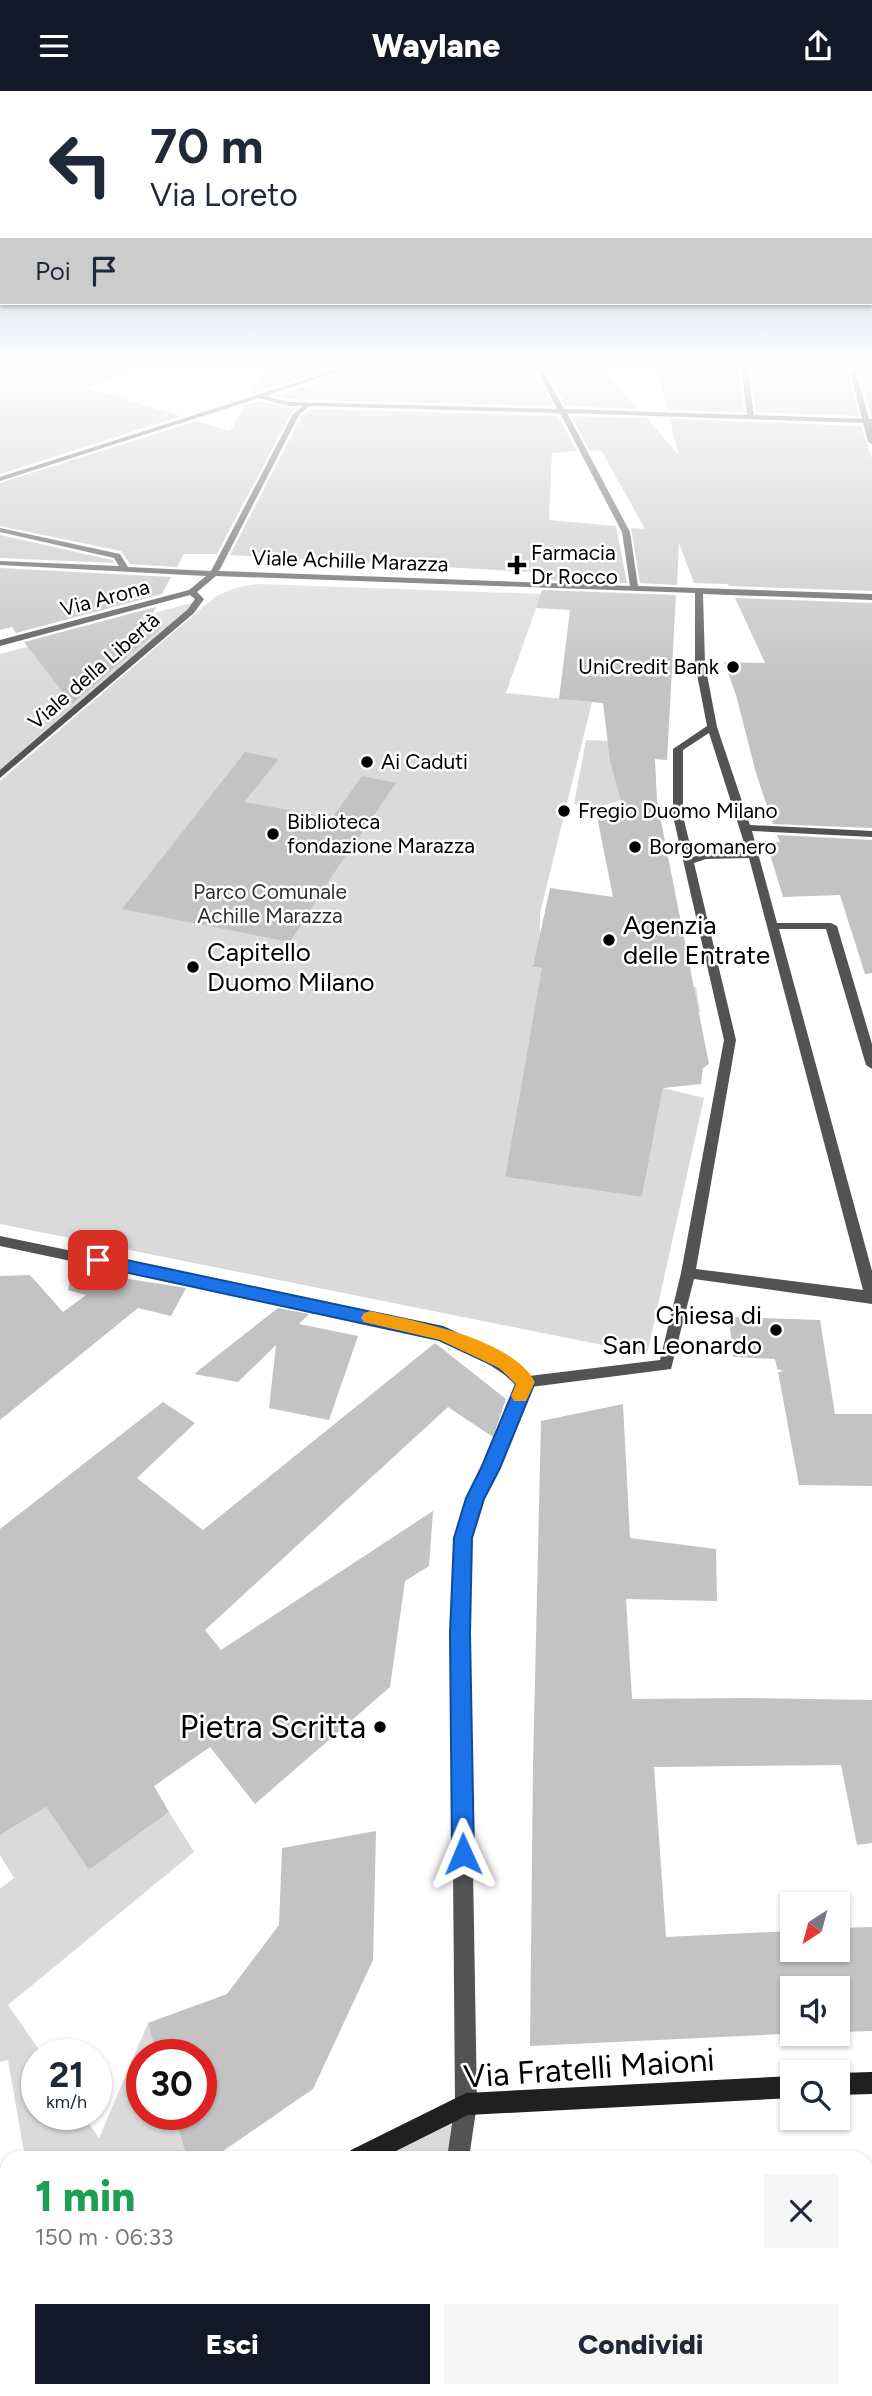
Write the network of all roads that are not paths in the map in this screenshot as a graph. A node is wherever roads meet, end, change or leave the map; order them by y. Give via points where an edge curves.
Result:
1 (264, 476) edge
2 (597, 476) edge
3 (0, 530) edge
4 (0, 563) edge
5 (125, 569) junction
6 (213, 574) junction
7 (634, 587) junction
8 (699, 590) junction
9 (192, 592) junction
10 (872, 597) edge
11 (0, 643) edge
12 (712, 727) junction
13 (0, 775) edge
14 (746, 828) junction
15 (872, 834) edge
16 (752, 855) junction
17 (688, 862) junction
18 (772, 926) junction
19 (872, 1065) edge
20 (0, 1241) edge
21 (688, 1273) junction
22 (872, 1297) edge
23 (526, 1382) junction
24 (872, 2083) edge
25 (850, 2084) edge
26 (780, 2088) edge
27 (466, 2104) junction
28 (373, 2151) edge
29 (459, 2151) edge

1 - 6 street
2 - 7 street via 626,532
3 - 5 street via 117,556
4 - 5 street, Viale Achille Marazza
5 - 6 street, Viale Achille Marazza
6 - 7 street, Viale Achille Marazza
6 - 9 street, Via Arona
7 - 8 street, Viale Achille Marazza
8 - 10 street, Viale Achille Marazza
8 - 12 street via 700,664
9 - 11 street, Via Arona
9 - 13 street, Viale della Libertà via 200,599 191,611
12 - 14 street
12 - 17 street via 678,749 678,816
14 - 15 street
14 - 16 street
16 - 17 street via 705,856
16 - 18 street
17 - 21 street via 730,1040
18 - 19 street via 831,926
18 - 22 street
20 - 23 street via 443,1334 505,1364
21 - 22 street
21 - 23 street via 666,1365
23 - 27 street via 475,1498 463,1538 460,1633
24 - 25 main road
26 - 27 main road, Via Fratelli Maioni
27 - 28 main road, Via Fratelli Maioni
27 - 29 street

